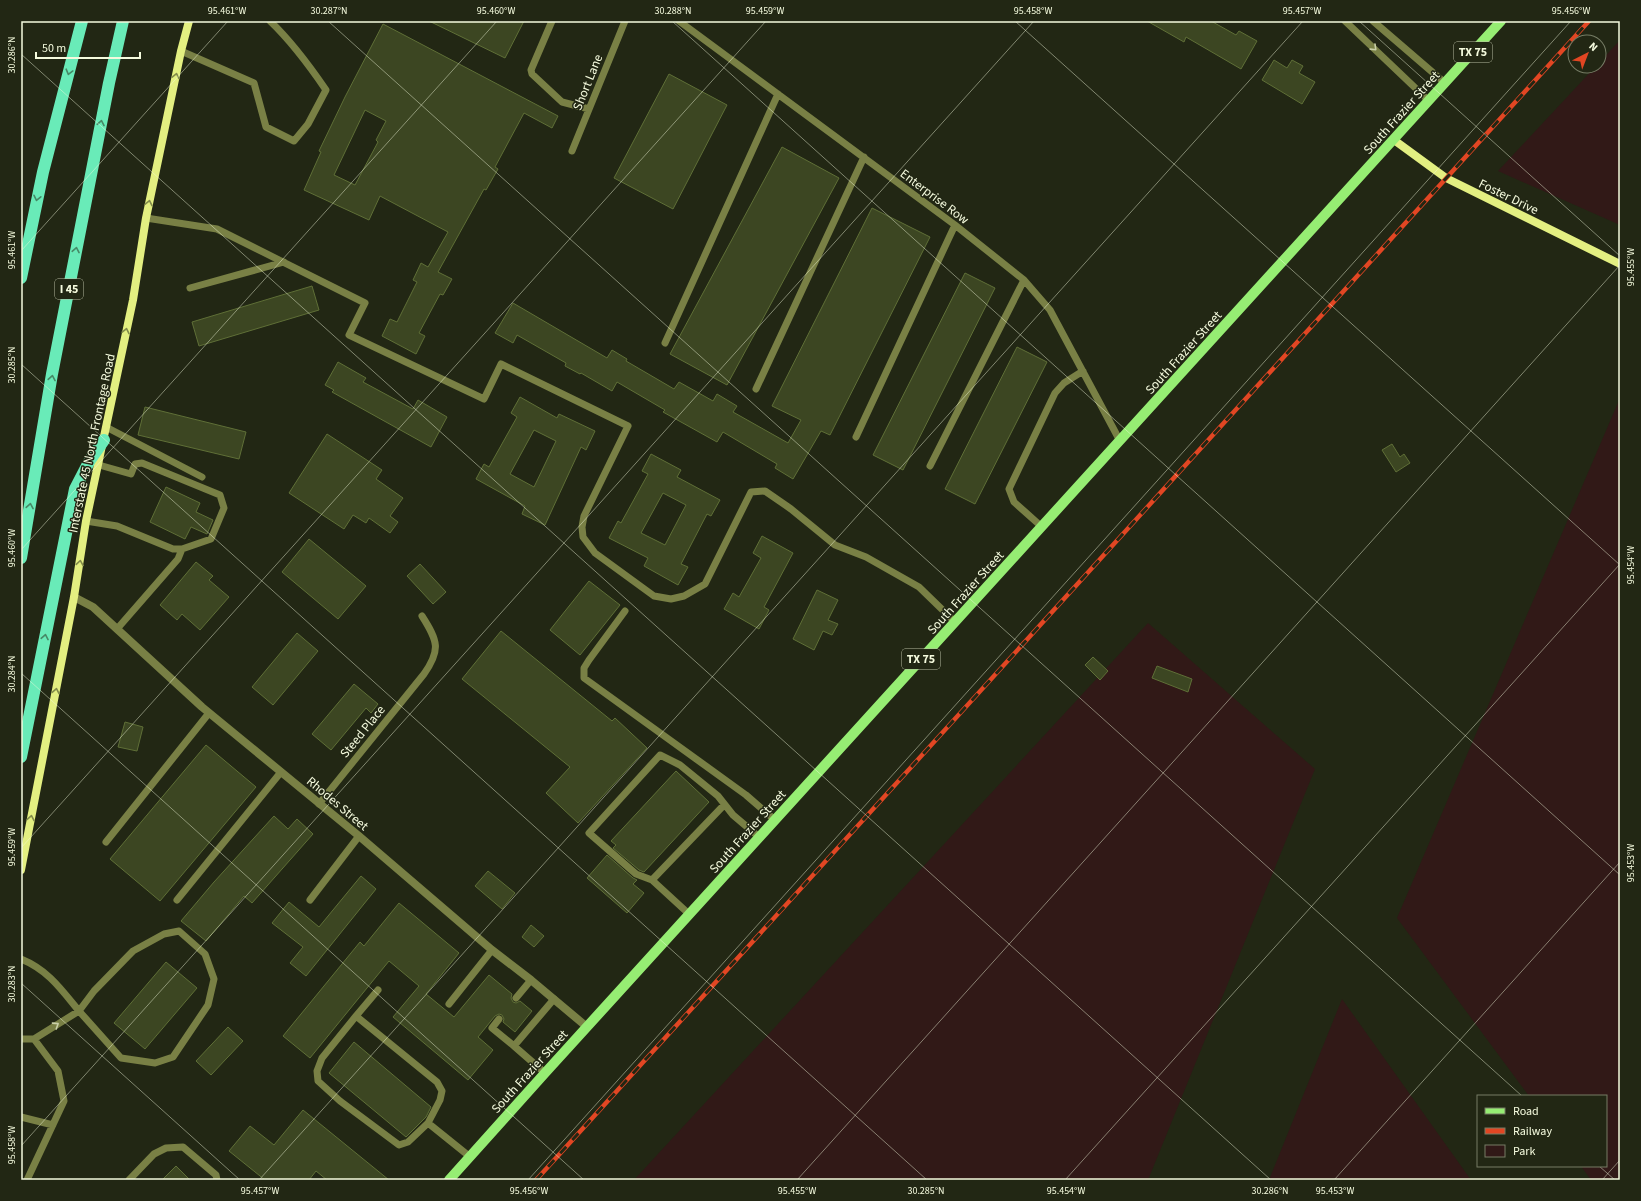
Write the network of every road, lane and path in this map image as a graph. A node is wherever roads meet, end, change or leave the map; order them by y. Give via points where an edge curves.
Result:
1 (82, 21) edge
2 (123, 21) edge
3 (189, 21) edge
4 (270, 21) edge
5 (552, 21) edge
6 (625, 21) edge
7 (679, 21) edge
8 (1345, 21) edge
9 (1373, 21) edge
10 (1501, 21) edge
11 (182, 51) junction
12 (1446, 83) junction
13 (778, 94) junction
14 (1429, 101) junction
15 (589, 109) junction
16 (1394, 140) junction
17 (572, 151) dead end
18 (864, 157) junction
19 (146, 218) junction
20 (955, 225) junction
21 (284, 262) junction
22 (1620, 264) edge
23 (21, 278) edge
24 (1024, 280) junction
25 (190, 288) dead end
26 (665, 343) dead end
27 (1083, 371) junction
28 (756, 389) dead end
29 (106, 427) junction
30 (856, 436) dead end
31 (104, 440) junction
32 (1120, 441) junction
33 (99, 466) junction
34 (930, 466) dead end
35 (202, 477) dead end
36 (86, 520) junction
37 (1042, 527) junction
38 (182, 549) junction
39 (21, 558) edge
40 (74, 597) junction
41 (625, 611) dead end
42 (422, 616) dead end
43 (955, 622) junction
44 (117, 629) junction
45 (209, 713) junction
46 (21, 757) edge
47 (281, 772) junction
48 (319, 804) junction
49 (724, 805) junction
50 (775, 820) junction
51 (359, 836) junction
52 (759, 837) junction
53 (106, 842) dead end
54 (21, 870) edge
55 (652, 880) junction
56 (176, 900) dead end
57 (310, 900) dead end
58 (689, 914) junction
59 (492, 950) junction
60 (21, 960) edge
61 (531, 980) junction
62 (378, 990) dead end
63 (516, 998) dead end
64 (554, 999) junction
65 (449, 1004) dead end
66 (79, 1011) junction
67 (356, 1016) junction
68 (499, 1019) dead end
69 (587, 1027) junction
70 (21, 1039) edge
71 (34, 1039) junction
72 (514, 1046) junction
73 (545, 1073) junction
74 (21, 1117) edge
75 (428, 1123) junction
76 (53, 1125) junction
77 (469, 1156) junction
78 (27, 1180) edge
79 (129, 1180) edge
80 (217, 1180) edge
81 (449, 1180) edge

1 -> 23 highway via 43,172
39 -> 2 highway, I 45 via 52,374
3 - 11 main road, Interstate 45 North Frontage Road
4 - 11 lane via 304,57 326,90 308,124 294,141 266,127 254,83
5 - 15 lane via 531,70 532,74 562,102
6 - 15 lane, Short Lane
7 - 13 lane, Enterprise Row
8 -> 14 lane
9 - 12 lane
10 - 12 main road, South Frazier Street / TX 75
19 -> 11 main road, Interstate 45 North Frontage Road
12 - 14 main road, South Frazier Street / TX 75
13 - 18 lane, Enterprise Row
13 - 26 lane
14 - 16 main road, South Frazier Street / TX 75
15 - 17 lane, Short Lane
16 - 22 main road, Foster Drive via 1446,178
16 - 32 main road, South Frazier Street / TX 75
18 - 20 lane, Enterprise Row
18 - 28 lane
19 - 21 lane via 217,229
29 -> 19 main road, Interstate 45 North Frontage Road via 133,300
20 - 24 lane, Enterprise Row
20 - 30 lane
21 - 25 lane
21 - 43 lane via 365,303 349,335 484,399 501,364 628,426 584,516 583,537 604,561 654,596 671,599 684,596 705,584 751,492 765,491 835,545 866,557 919,587
24 - 27 lane, Enterprise Row via 1050,310
24 - 34 lane
27 - 32 lane, Enterprise Row
27 - 37 lane via 1064,383 1055,393 1009,489 1014,502
29 - 31 main road, Interstate 45 North Frontage Road
29 - 35 lane
31 - 33 main road, Interstate 45 North Frontage Road
46 -> 31 highway via 75,489
32 - 37 main road, South Frazier Street / TX 75
33 - 36 main road, Interstate 45 North Frontage Road
33 - 38 lane via 131,474 135,464 142,463 220,495 224,508 211,539
36 - 38 lane via 117,526 173,549
40 -> 36 main road, Interstate 45 North Frontage Road
37 - 43 main road, South Frazier Street / TX 75
38 - 44 lane via 178,559
40 - 44 street, Rhodes Street via 93,607
54 -> 40 main road, Interstate 45 North Frontage Road
41 - 50 lane via 584,668 584,678 746,795
42 - 48 lane, Steed Place via 431,631 436,648 433,661
43 - 50 main road, South Frazier Street / TX 75
44 - 45 street, Rhodes Street
45 - 47 street, Rhodes Street
45 - 53 lane
47 - 48 street, Rhodes Street
47 - 56 lane
48 - 51 street, Rhodes Street
49 - 52 lane
49 - 55 lane
49 - 55 lane via 718,796 680,765 660,755 589,833 636,874
50 - 52 main road, South Frazier Street / TX 75
51 - 57 lane
51 - 59 street, Rhodes Street
52 - 58 main road, South Frazier Street / TX 75
55 - 58 lane
58 - 69 main road, South Frazier Street / TX 75
59 - 61 street, Rhodes Street
59 - 65 lane
60 - 66 lane via 35,965 56,982
61 - 63 lane
61 - 64 street, Rhodes Street
62 - 67 lane
64 - 69 street, Rhodes Street
64 - 72 lane
66 - 66 lane via 121,1058 155,1063 173,1057 208,1005 214,979 205,954 179,931 164,934 133,951 94,991
71 -> 66 lane
67 - 75 lane via 437,1082 442,1091
67 - 75 lane via 322,1058 317,1071 318,1081 340,1101 399,1145 408,1142
68 - 72 lane via 492,1028
69 - 73 main road, South Frazier Street / TX 75
70 - 71 lane
71 - 76 lane via 58,1071 64,1101
72 - 73 lane
73 - 77 main road, South Frazier Street / TX 75
74 - 76 lane
75 - 77 lane
76 - 78 lane
77 - 81 main road, South Frazier Street / TX 75
79 - 80 lane via 154,1154 166,1148 183,1147 216,1175

